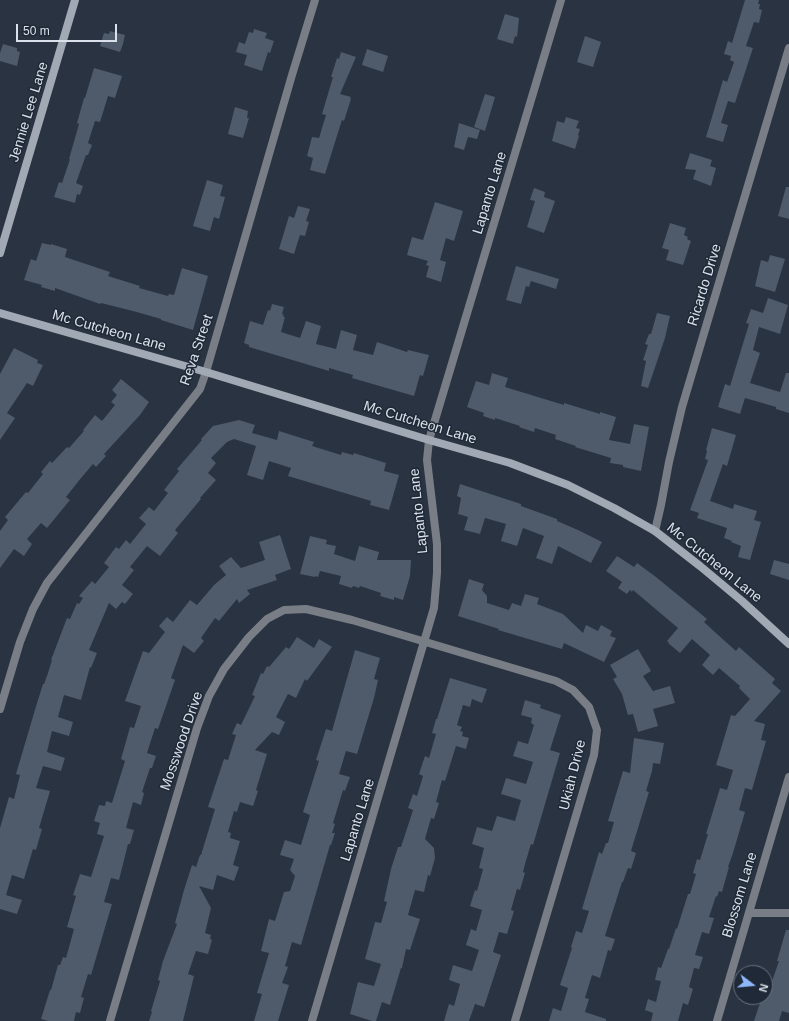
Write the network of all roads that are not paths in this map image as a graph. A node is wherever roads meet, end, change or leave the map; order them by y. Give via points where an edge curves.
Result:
1 (75, 0) edge
2 (315, 0) edge
3 (561, 0) edge
4 (789, 48) edge
5 (0, 254) edge
6 (0, 313) edge
7 (206, 372) junction
8 (429, 440) junction
9 (655, 532) junction
10 (425, 642) junction
11 (789, 644) edge
12 (0, 709) edge
13 (789, 777) edge
14 (789, 912) edge
15 (749, 914) junction
16 (110, 1021) edge
17 (312, 1021) edge
18 (515, 1021) edge
19 (717, 1021) edge

1 - 5 street, Jennie Lee Lane
2 - 7 street, Reva Street
3 - 8 street, Lapanto Lane
4 - 9 street, Ricardo Drive via 682,407
6 - 7 street, Mc Cutcheon Lane
7 - 8 street, Mc Cutcheon Lane
7 - 12 street, Reva Street via 200,389 47,583 20,642
8 - 9 street, Mc Cutcheon Lane via 510,463 568,484
8 - 10 street, Lapanto Lane via 427,460 437,544 437,573 434,608
9 - 11 street, Mc Cutcheon Lane via 742,601
10 - 16 street, Mosswood Drive via 306,608 284,610 267,619 249,637 224,669 209,696 197,728
10 - 17 street, Lapanto Lane
10 - 18 street, Ukiah Drive via 556,681 572,690 589,707 597,730 594,755
13 - 15 street, Blossom Lane
14 - 15 street
15 - 19 street, Blossom Lane

